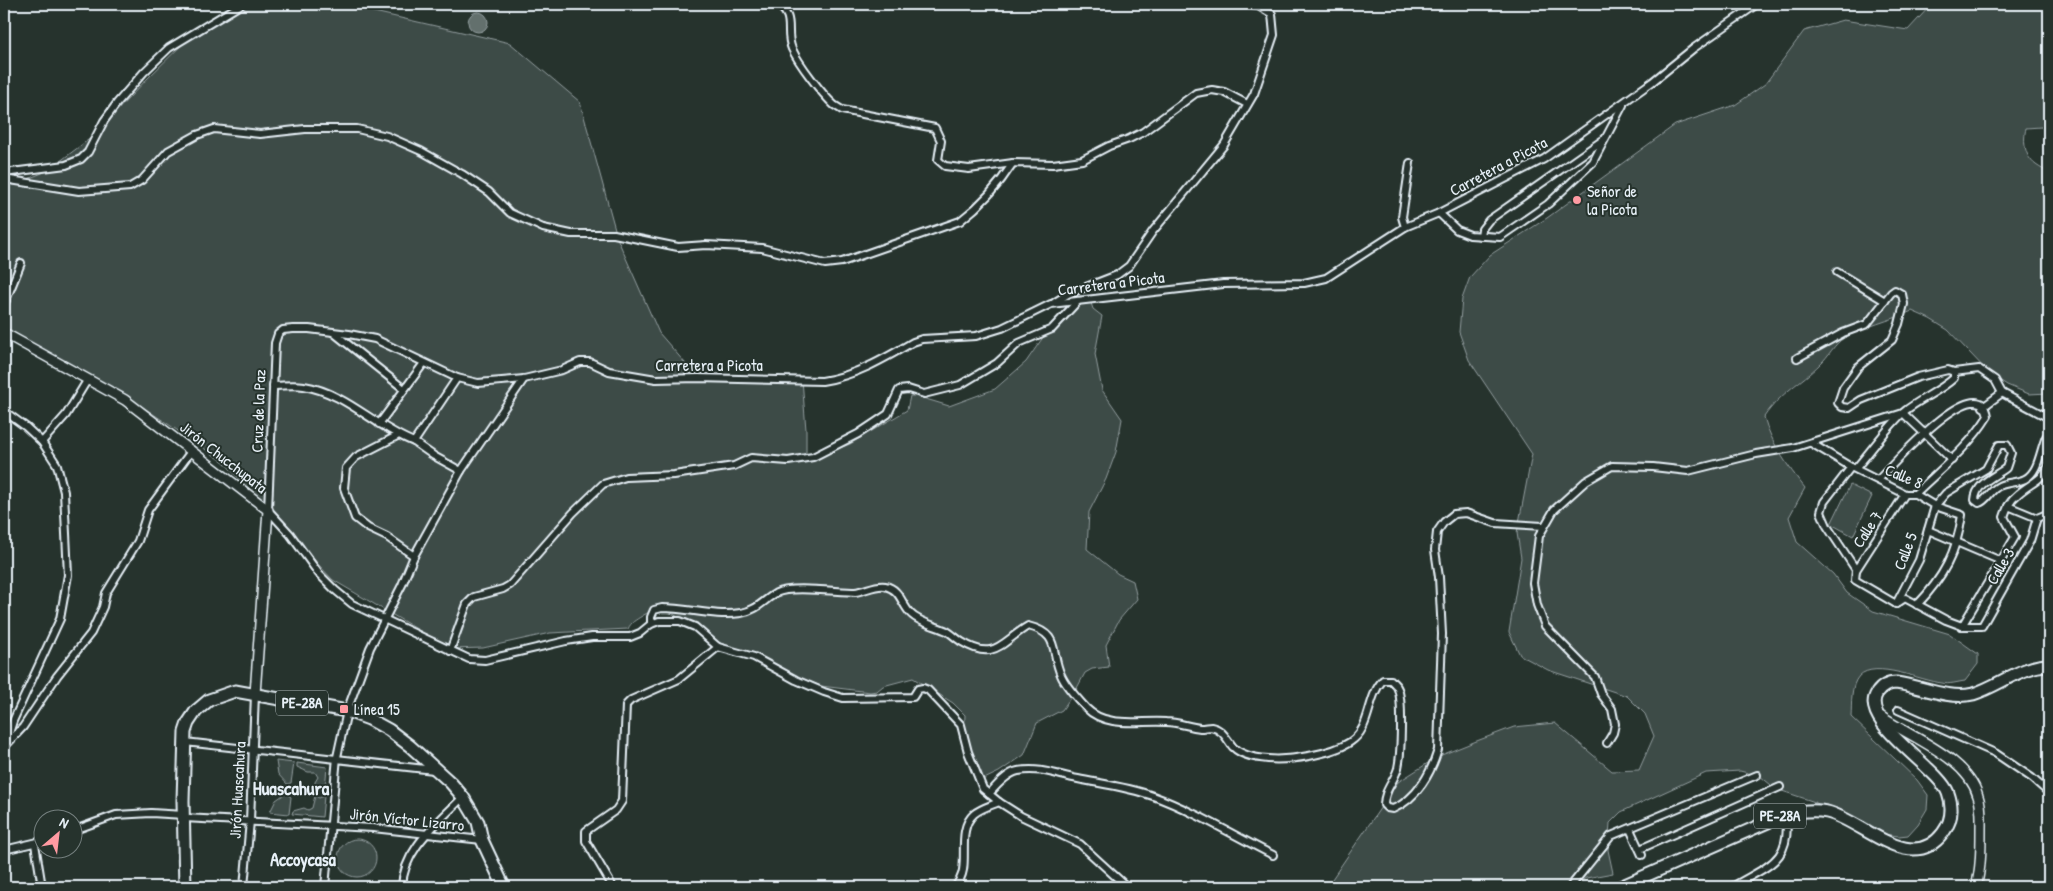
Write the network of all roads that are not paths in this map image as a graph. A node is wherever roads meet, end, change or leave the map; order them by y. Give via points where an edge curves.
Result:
1 (242, 4) edge
2 (776, 4) edge
3 (1245, 4) edge
4 (1757, 4) edge
5 (1624, 102) junction
6 (1247, 104) junction
7 (1604, 140) junction
8 (1013, 163) junction
9 (1410, 163) dead end
10 (4, 173) edge
11 (4, 179) edge
12 (1439, 213) junction
13 (1404, 228) junction
14 (1481, 236) junction
15 (21, 263) dead end
16 (1837, 272) dead end
17 (1886, 300) junction
18 (1078, 301) junction
19 (1052, 304) junction
20 (4, 305) edge
21 (4, 332) edge
22 (334, 332) junction
23 (275, 343) joint
24 (1797, 358) dead end
25 (424, 362) junction
26 (1954, 372) junction
27 (457, 378) junction
28 (524, 379) junction
29 (88, 380) junction
30 (273, 386) junction
31 (404, 389) junction
32 (2002, 393) junction
33 (1984, 406) junction
34 (4, 411) edge
35 (1903, 412) junction
36 (2049, 418) edge
37 (378, 424) junction
38 (1924, 434) junction
39 (2049, 435) edge
40 (397, 436) junction
41 (42, 442) junction
42 (414, 442) junction
43 (1811, 443) junction
44 (192, 450) junction
45 (1952, 460) junction
46 (2049, 465) edge
47 (1854, 468) junction
48 (461, 471) junction
49 (1878, 480) junction
50 (1905, 494) junction
51 (1916, 494) junction
52 (1935, 506) junction
53 (2008, 506) junction
54 (268, 510) junction
55 (2049, 513) edge
56 (2037, 518) junction
57 (1543, 526) junction
58 (1928, 530) junction
59 (1955, 542) junction
60 (414, 556) junction
61 (2001, 561) junction
62 (1856, 570) junction
63 (1896, 604) junction
64 (1917, 604) junction
65 (386, 619) junction
66 (651, 624) junction
67 (1962, 626) junction
68 (718, 647) junction
69 (450, 651) junction
70 (2049, 666) edge
71 (255, 694) junction
72 (1898, 710) dead end
73 (347, 711) junction
74 (1876, 712) junction
75 (185, 742) junction
76 (1607, 743) dead end
77 (4, 748) edge
78 (253, 748) junction
79 (338, 758) junction
80 (437, 770) junction
81 (1757, 775) dead end
82 (1780, 787) dead end
83 (989, 794) junction
84 (2049, 794) edge
85 (462, 797) junction
86 (999, 802) junction
87 (1786, 814) junction
88 (184, 817) junction
89 (250, 821) junction
90 (330, 826) junction
91 (82, 827) edge
92 (1630, 828) junction
93 (427, 835) junction
94 (482, 840) junction
95 (32, 845) edge
96 (4, 850) edge
97 (1273, 855) dead end
98 (37, 858) edge
99 (42, 887) edge
100 (185, 887) edge
101 (244, 887) edge
102 (325, 887) edge
103 (402, 887) edge
104 (504, 887) edge
105 (613, 887) edge
106 (955, 887) edge
107 (1127, 887) edge
108 (1570, 887) edge
109 (1620, 887) edge
110 (1732, 887) edge
111 (1976, 887) edge

1 - 10 street via 169,48 144,72 104,121 82,159 66,165
2 - 8 street via 788,15 792,48 834,105 842,110 935,128 941,141 938,160 945,166 969,169
3 - 6 street via 1258,6 1272,14 1274,34 1254,94
4 - 5 street, Carretera a Picota
5 - 7 street
5 - 12 street, Carretera a Picota via 1544,159
6 - 8 street via 1224,92 1196,93 1143,132 1082,160 1053,164
6 - 19 street via 1224,145 1153,231 1129,266 1117,275 1068,294
7 - 14 street via 1490,220 1482,229
7 - 14 street via 1593,162 1548,204 1500,237
8 - 11 street via 1002,180 960,221 842,262 825,264 762,248 678,247 614,234 571,234 543,228 510,213 489,192 421,151 387,136 357,129 305,129 260,134 214,130 197,135 168,151 142,180 130,186 79,191
9 - 13 street via 1402,217
12 - 13 street, Carretera a Picota
12 - 14 street via 1456,230
13 - 18 street, Carretera a Picota via 1326,278 1223,284
15 - 20 street
16 - 17 street
17 - 24 street via 1867,324
17 - 26 street via 1895,290 1904,298 1896,333 1892,340 1858,367 1839,396 1838,403 1849,408 1918,377 1948,370
18 - 19 street, Carretera a Picota
18 - 69 street via 1052,329 1019,343 996,363 960,385 924,394 899,390 888,414 813,457 788,461 751,458 734,466 674,475 626,477 603,484 510,585 470,600
19 - 28 street, Carretera a Picota via 1002,328 976,336 913,342 859,371 822,380 656,379 609,371 590,362
21 - 29 street, Jirón Chucchupata
22 - 23 street, Carretera a Picota via 283,330
22 - 25 street, Carretera a Picota via 375,340
22 - 31 street
23 - 30 street, Cruz de la Paz
25 - 27 street, Carretera a Picota
25 - 31 street
26 - 32 street via 1979,369 1995,380
26 - 35 street via 1954,378 1948,384
27 - 28 street, Carretera a Picota via 478,383
27 - 42 street
28 - 48 street
29 - 41 street via 66,415
29 - 44 street, Jirón Chucchupata via 125,400
30 - 37 street via 303,385 338,397
30 - 54 street, Cruz de la Paz
31 - 37 street
32 - 33 street
32 - 36 street
33 - 38 street via 1969,401
33 - 45 street via 1988,416
34 - 41 street
35 - 38 street
35 - 43 street
35 - 47 street
37 - 40 street
38 - 45 street
38 - 49 street
39 - 52 street via 2036,465 2025,479 1998,486 1984,502 1975,500 1976,492 1987,480 2006,468 2011,453 2007,445 1999,445 1986,469 1946,493
40 - 42 street
40 - 60 street via 356,457 346,468 344,488 355,518
41 - 77 street via 57,466 64,492 68,575 60,619
42 - 48 street
43 - 47 street, Calle 8
43 - 57 street via 1688,471 1653,466 1612,466 1586,481 1554,510
44 - 54 street, Jirón Chucchupata
44 - 77 street via 148,510 138,542 106,593 91,633
45 - 51 street
46 - 53 street via 2043,477 2018,494
47 - 49 street, Calle 8
47 - 62 street via 1824,502 1821,512
48 - 60 street
49 - 50 street, Calle 8
50 - 51 street, Calle 8
50 - 62 street, Calle 7
51 - 52 street, Calle 8
52 - 58 street, Calle 5
52 - 59 street, Calle 8 via 1962,515
53 - 56 street
53 - 61 street via 2004,517 2015,537
54 - 65 street via 335,590 352,604
54 - 71 street, Jirón Chucchupata
55 - 56 street
56 - 67 street, Calle 3 via 2030,541 1982,626
57 - 66 street via 1495,523 1466,513 1454,514 1437,532 1435,550 1442,634 1438,750 1424,783 1393,809 1384,805 1384,798 1398,766 1401,705 1398,690 1391,680 1384,680 1378,686 1364,727 1350,742 1324,752 1270,760 1245,755 1214,728 1103,719 1087,709 1062,676 1056,662 1055,647 1049,636 1038,629 1028,626 991,651 984,652 914,616 899,595 886,586 857,592 811,589 777,592 754,610 742,613 711,615 662,608 654,610
57 - 76 street via 1533,583 1536,605 1545,626 1595,677 1601,694 1612,709 1615,724
58 - 59 street
58 - 63 street, Calle 5 via 1918,560
59 - 61 street
59 - 64 street via 1935,586
60 - 65 street
61 - 67 street
62 - 63 street, Calle 7 via 1855,580
63 - 64 street via 1906,598
64 - 67 street
65 - 69 street
65 - 73 street via 370,648
66 - 68 street via 680,622 695,627
66 - 69 street via 630,637 566,641 485,660 469,659
68 - 83 street via 754,657 796,680 843,698 913,697 918,689 928,690 961,725 978,777
68 - 105 street via 680,679 626,705 622,801 616,810 585,835
70 - 74 highway via 2031,667 1971,694 1948,694 1909,684 1889,683 1882,687 1874,700
71 - 73 highway, PE-28A
71 - 75 highway, PE-28A via 235,691 209,700 188,723
71 - 78 street, Jirón Huascahura
72 - 84 street via 1995,753
73 - 79 street
73 - 80 highway, PE-28A via 389,730
74 - 87 highway, PE-28A via 1893,737 1930,768 1946,788 1951,812 1941,835 1927,846 1899,848 1829,812 1803,810
74 - 111 street via 1961,767 1973,783 1981,812
75 - 78 street
75 - 88 highway, PE-28A
78 - 79 street
78 - 89 street, Jirón Huascahura
79 - 80 street
79 - 90 street
80 - 85 highway, PE-28A
81 - 92 street
82 - 92 street via 1641,852
83 - 86 street
83 - 97 street via 998,783 1016,771 1047,770 1113,784 1153,796
85 - 93 street
85 - 94 highway, PE-28A via 478,822
86 - 106 street via 972,815 967,824 963,869
86 - 107 street via 1080,844
87 - 109 highway, PE-28A
87 - 110 street via 1787,840 1778,859
88 - 89 street, Jirón Víctor Lizarro
88 - 91 street, Jirón Víctor Lizarro via 151,813 116,815
88 - 100 highway, PE-28A
89 - 90 street, Jirón Víctor Lizarro
89 - 101 street, Jirón Huascahura
90 - 93 street, Jirón Víctor Lizarro
90 - 102 street
92 - 108 street via 1611,836
93 - 94 street, Jirón Víctor Lizarro
93 - 103 street via 409,857 402,873
94 - 104 highway, PE-28A
95 - 96 street
98 - 99 street

